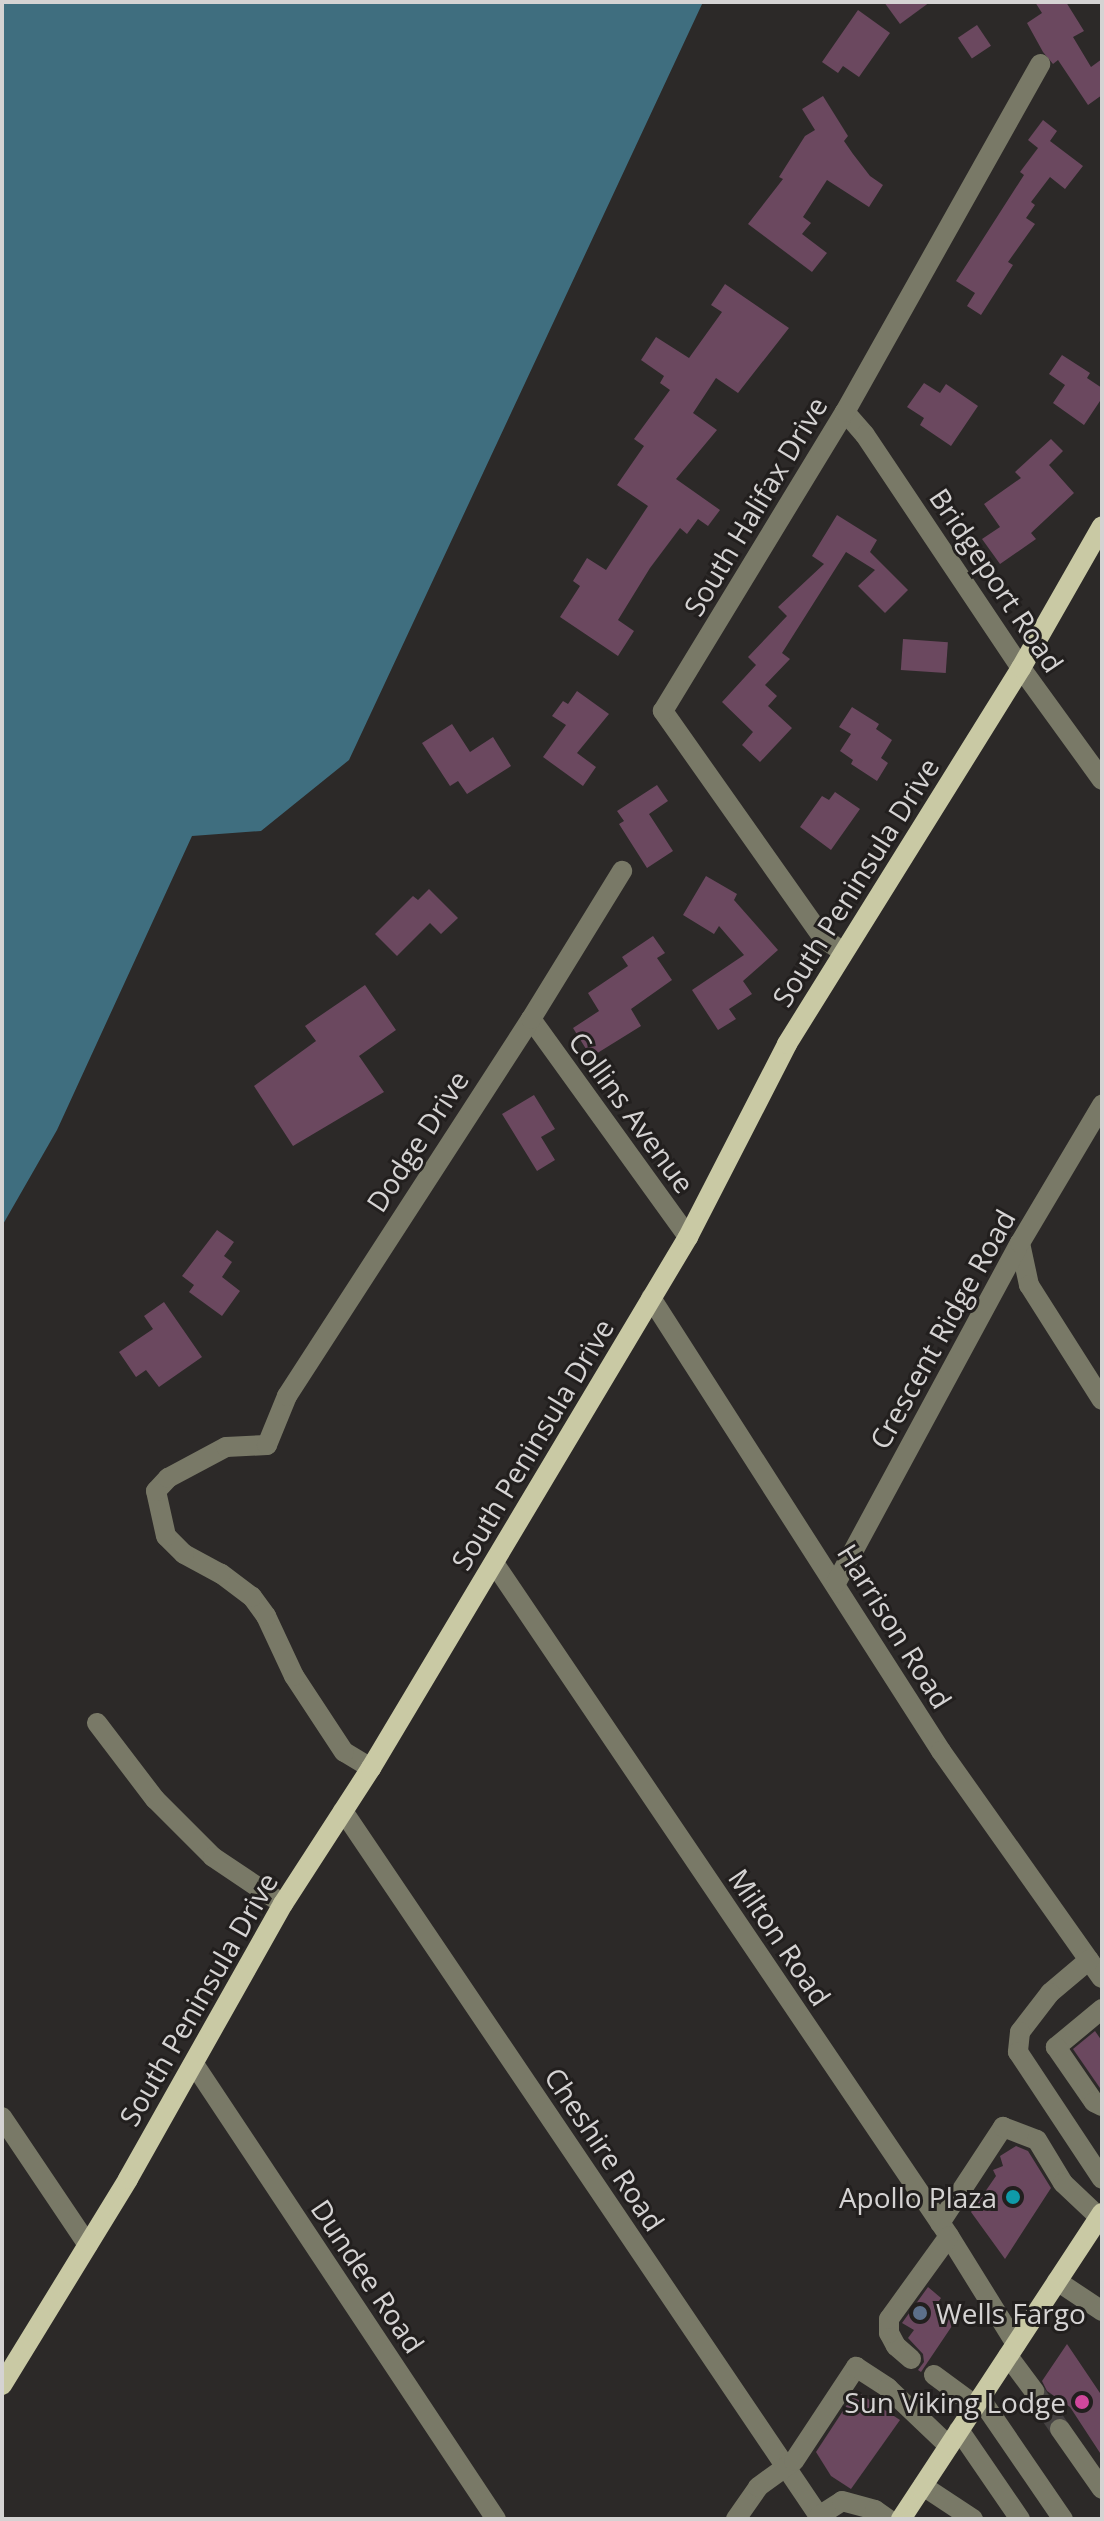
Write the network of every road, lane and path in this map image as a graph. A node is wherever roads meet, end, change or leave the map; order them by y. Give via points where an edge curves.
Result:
1 (1040, 64) dead end
2 (845, 412) junction
3 (1102, 526) edge
4 (1021, 668) junction
5 (1102, 780) edge
6 (622, 871) dead end
7 (843, 952) junction
8 (531, 1019) junction
9 (1102, 1105) edge
10 (688, 1237) junction
11 (1020, 1243) junction
12 (651, 1298) junction
13 (1102, 1400) edge
14 (494, 1563) junction
15 (836, 1583) junction
16 (97, 1723) dead end
17 (371, 1768) junction
18 (343, 1811) junction
19 (283, 1904) junction
20 (1089, 1960) junction
21 (1102, 1978) edge
22 (1102, 2009) edge
23 (194, 2064) junction
24 (1102, 2106) edge
25 (2, 2117) edge
26 (1102, 2179) edge
27 (1100, 2215) edge
28 (944, 2230) junction
29 (88, 2245) junction
30 (1057, 2281) junction
31 (1102, 2311) edge
32 (1012, 2350) junction
33 (911, 2359) dead end
34 (934, 2375) dead end
35 (2, 2385) edge
36 (1034, 2391) tunnel mouth
37 (978, 2402) junction
38 (1060, 2429) tunnel mouth
39 (954, 2438) junction
40 (785, 2467) junction
41 (923, 2486) junction
42 (1102, 2489) edge
43 (820, 2518) edge
44 (496, 2519) edge
45 (736, 2519) edge
46 (888, 2519) edge
47 (901, 2519) edge
48 (973, 2519) edge
49 (1020, 2519) edge
50 (1063, 2519) edge

1 - 2 street, South Halifax Drive
2 - 4 street, Bridgeport Road
2 - 7 street, South Halifax Drive via 663,711 823,938
3 - 4 main road, South Peninsula Drive
4 - 5 street, Bridgeport Road
4 - 7 main road, South Peninsula Drive
6 - 8 street, Dodge Drive
7 - 10 main road, South Peninsula Drive via 787,1044
8 - 10 street, Collins Avenue
8 - 17 street, Dodge Drive via 309,1359 267,1445 226,1447 162,1482 155,1498 162,1529 184,1554 252,1597 294,1676 344,1752
9 - 11 street, Crescent Ridge Road
10 - 12 main road, South Peninsula Drive
11 - 13 street via 1029,1285
11 - 15 street, Crescent Ridge Road
12 - 14 main road, South Peninsula Drive
12 - 15 street, Harrison Road
14 - 17 main road, South Peninsula Drive
14 - 28 street, Milton Road
15 - 20 street, Harrison Road via 941,1751
16 - 19 street via 155,1799 213,1857
17 - 18 main road, South Peninsula Drive
18 - 19 main road, South Peninsula Drive
18 - 40 street, Cheshire Road
19 - 23 main road, South Peninsula Drive
20 - 21 street, Harrison Road
20 - 26 street via 1050,1993 1020,2032 1018,2052
22 - 24 street via 1056,2047
23 - 29 main road, South Peninsula Drive
23 - 44 street, Dundee Road
25 - 29 street
27 - 28 street via 1063,2183 1037,2140 1003,2127
27 - 30 main road
28 - 32 street, Milton Road
28 - 33 street via 889,2319 896,2346
29 - 35 main road, South Peninsula Drive
30 - 31 street
30 - 32 main road
32 - 36 street, Milton Road
32 - 37 main road
34 - 37 street
37 - 39 main road
37 - 50 street
38 - 42 street
39 - 40 street via 856,2367
39 - 41 main road
39 - 49 street
40 - 43 street, Cheshire Road
40 - 45 street via 758,2487
41 - 47 main road
41 - 48 street
43 - 46 street via 842,2501

